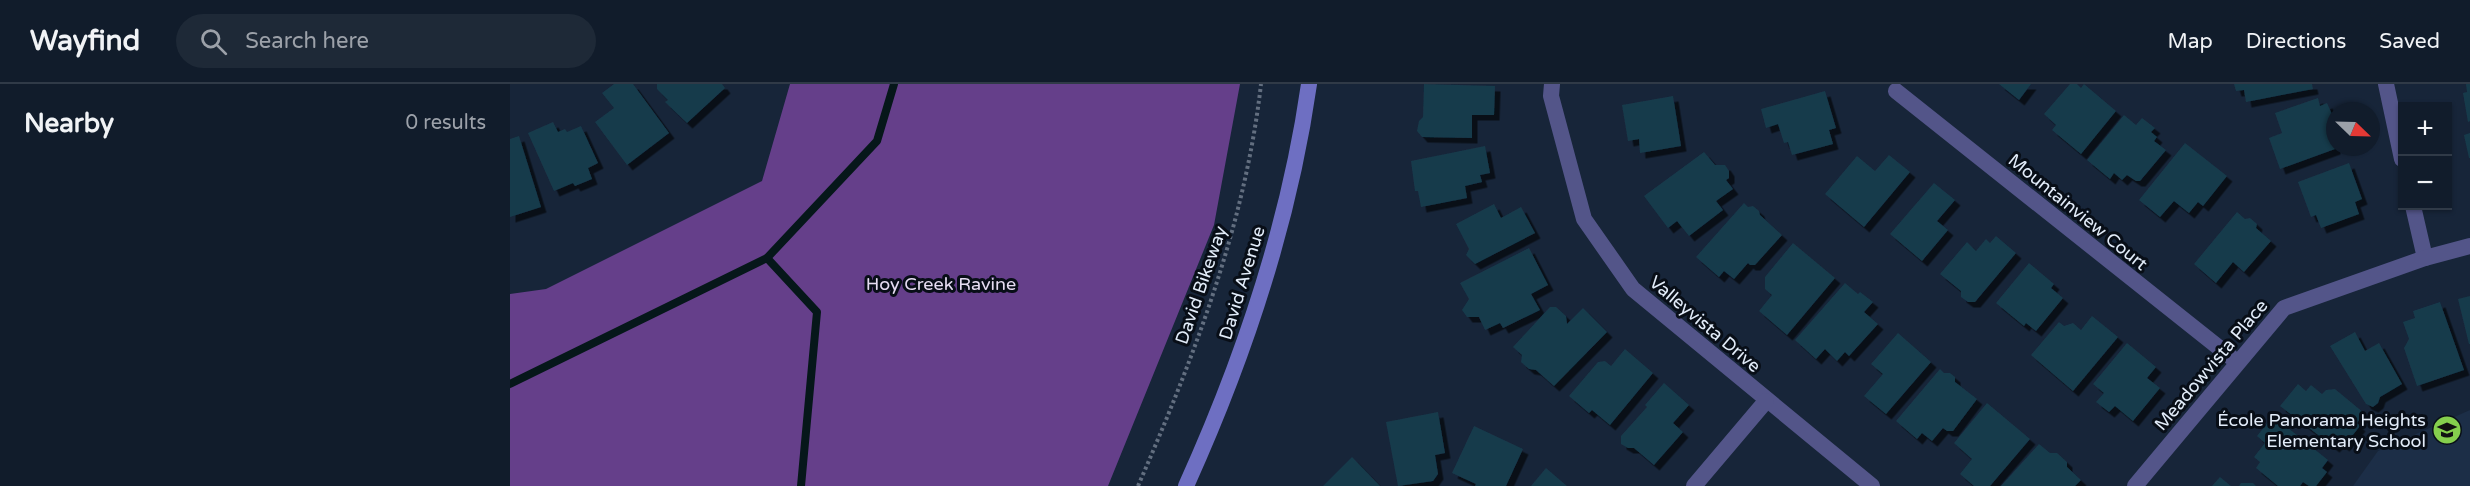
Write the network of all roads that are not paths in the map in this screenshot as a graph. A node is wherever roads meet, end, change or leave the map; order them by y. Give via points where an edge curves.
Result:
1 (1309, 84) edge
2 (1552, 84) edge
3 (2386, 84) edge
4 (1896, 91) dead end
5 (2402, 156) edge
6 (2414, 210) edge
7 (2470, 246) edge
8 (2425, 258) junction
9 (2237, 362) junction
10 (1766, 401) junction
11 (1186, 486) edge
12 (1694, 486) edge
13 (1872, 486) edge
14 (2135, 486) edge

1 - 11 main road, David Avenue via 1281,225 1250,330
2 - 10 street, Valleyvista Drive via 1551,96 1584,219 1633,289
3 - 5 street
4 - 9 street, Mountainview Court
6 - 8 street
7 - 8 street, Meadowvista Place
8 - 9 street, Meadowvista Place via 2284,308
9 - 14 street, Meadowvista Place
10 - 12 street
10 - 13 street, Valleyvista Drive

